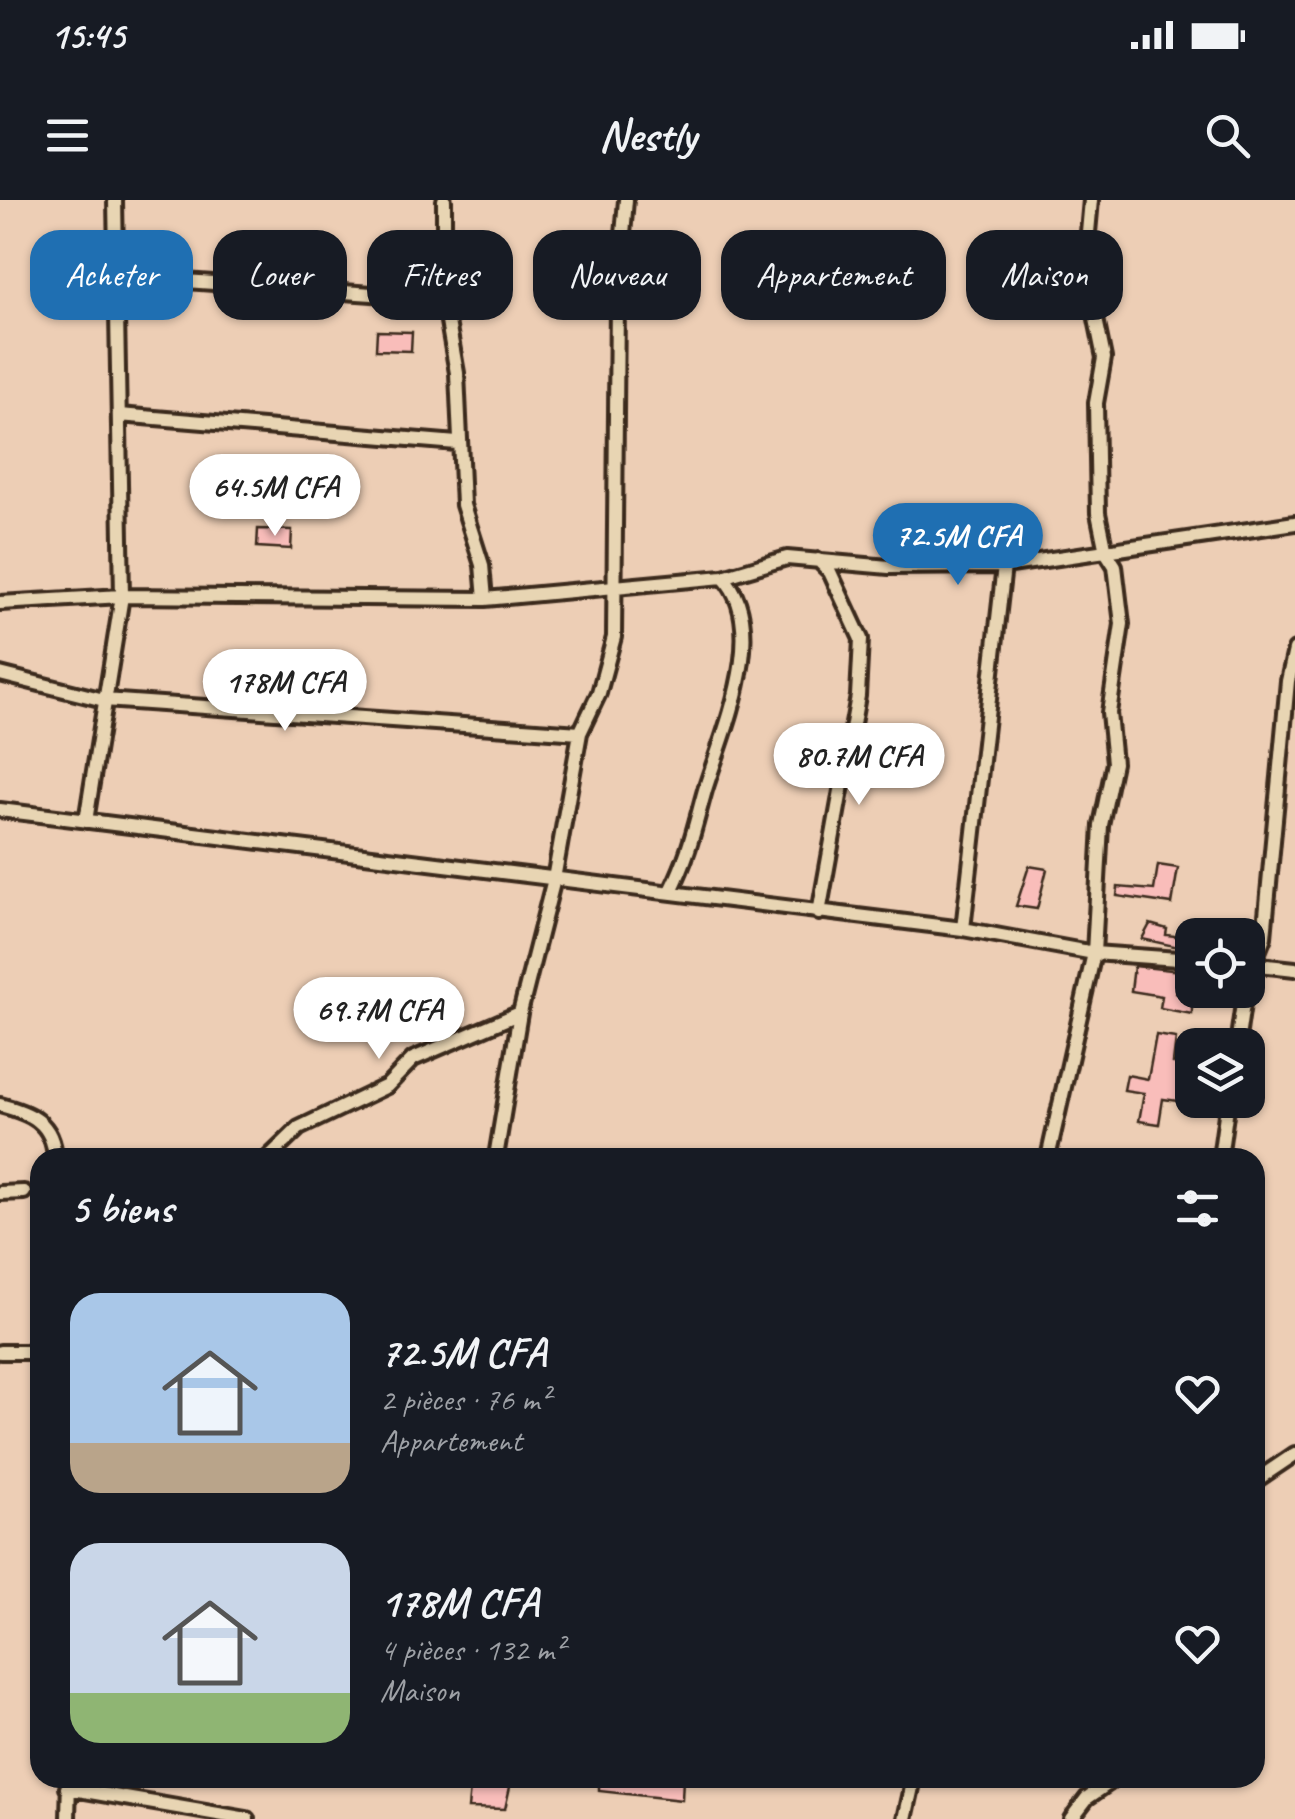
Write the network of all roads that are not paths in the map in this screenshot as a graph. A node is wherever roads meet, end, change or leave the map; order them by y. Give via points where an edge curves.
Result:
1 (115, 200) edge
2 (444, 200) edge
3 (626, 200) edge
4 (1091, 200) edge
5 (115, 230) edge
6 (444, 230) edge
7 (193, 282) edge
8 (367, 294) edge
9 (116, 320) edge
10 (448, 320) edge
11 (119, 415) junction
12 (457, 443) junction
13 (1295, 523) edge
14 (1106, 552) junction
15 (818, 560) junction
16 (1004, 566) junction
17 (723, 577) junction
18 (616, 588) junction
19 (122, 596) junction
20 (484, 599) junction
21 (0, 603) edge
22 (1295, 650) edge
23 (0, 674) edge
24 (104, 700) junction
25 (580, 733) junction
26 (0, 810) edge
27 (86, 822) junction
28 (554, 879) junction
29 (672, 891) junction
30 (819, 913) junction
31 (1265, 926) edge
32 (962, 929) junction
33 (1094, 953) junction
34 (1175, 959) edge
35 (1265, 968) edge
36 (1295, 969) edge
37 (520, 1013) junction
38 (0, 1105) edge
39 (1226, 1118) edge
40 (54, 1148) edge
41 (278, 1148) edge
42 (498, 1148) edge
43 (1050, 1148) edge
44 (1221, 1148) edge
45 (24, 1192) dead end
46 (0, 1193) edge
47 (0, 1352) edge
48 (30, 1352) edge
49 (1295, 1454) edge
50 (1265, 1474) edge
51 (68, 1788) edge
52 (93, 1788) edge
53 (912, 1788) edge
54 (1102, 1788) edge
55 (68, 1819) edge
56 (246, 1819) edge
57 (905, 1819) edge
58 (1070, 1819) edge

1 - 5 street
2 - 6 street
3 - 18 street via 617,303
4 - 14 street via 1085,266 1104,358 1095,474
7 - 8 street
9 - 11 street
10 - 12 street via 457,373
11 - 12 street
11 - 19 street
12 - 20 street via 462,504 482,565
13 - 14 street
14 - 16 street
14 - 33 street via 1115,566 1122,624 1109,712 1114,764 1101,826
15 - 16 street
15 - 17 street via 787,558
15 - 30 street via 861,639 858,696
16 - 32 street
17 - 18 street
17 - 29 street via 738,600 740,672 696,837
18 - 20 street
18 - 25 street via 614,637
19 - 20 street
19 - 21 street
19 - 24 street
22 - 31 street
23 - 24 street
24 - 25 street
24 - 27 street
25 - 28 street
26 - 27 street
27 - 28 street
28 - 29 street
28 - 37 street
29 - 30 street
30 - 32 street
32 - 33 street
33 - 34 street
33 - 43 street
35 - 36 street
37 - 41 street via 413,1059 386,1086 299,1128
37 - 42 street
38 - 40 street via 32,1113
39 - 44 street
45 - 46 street
47 - 48 street
49 - 50 street
51 - 55 street
52 - 56 street
53 - 57 street
54 - 58 street

